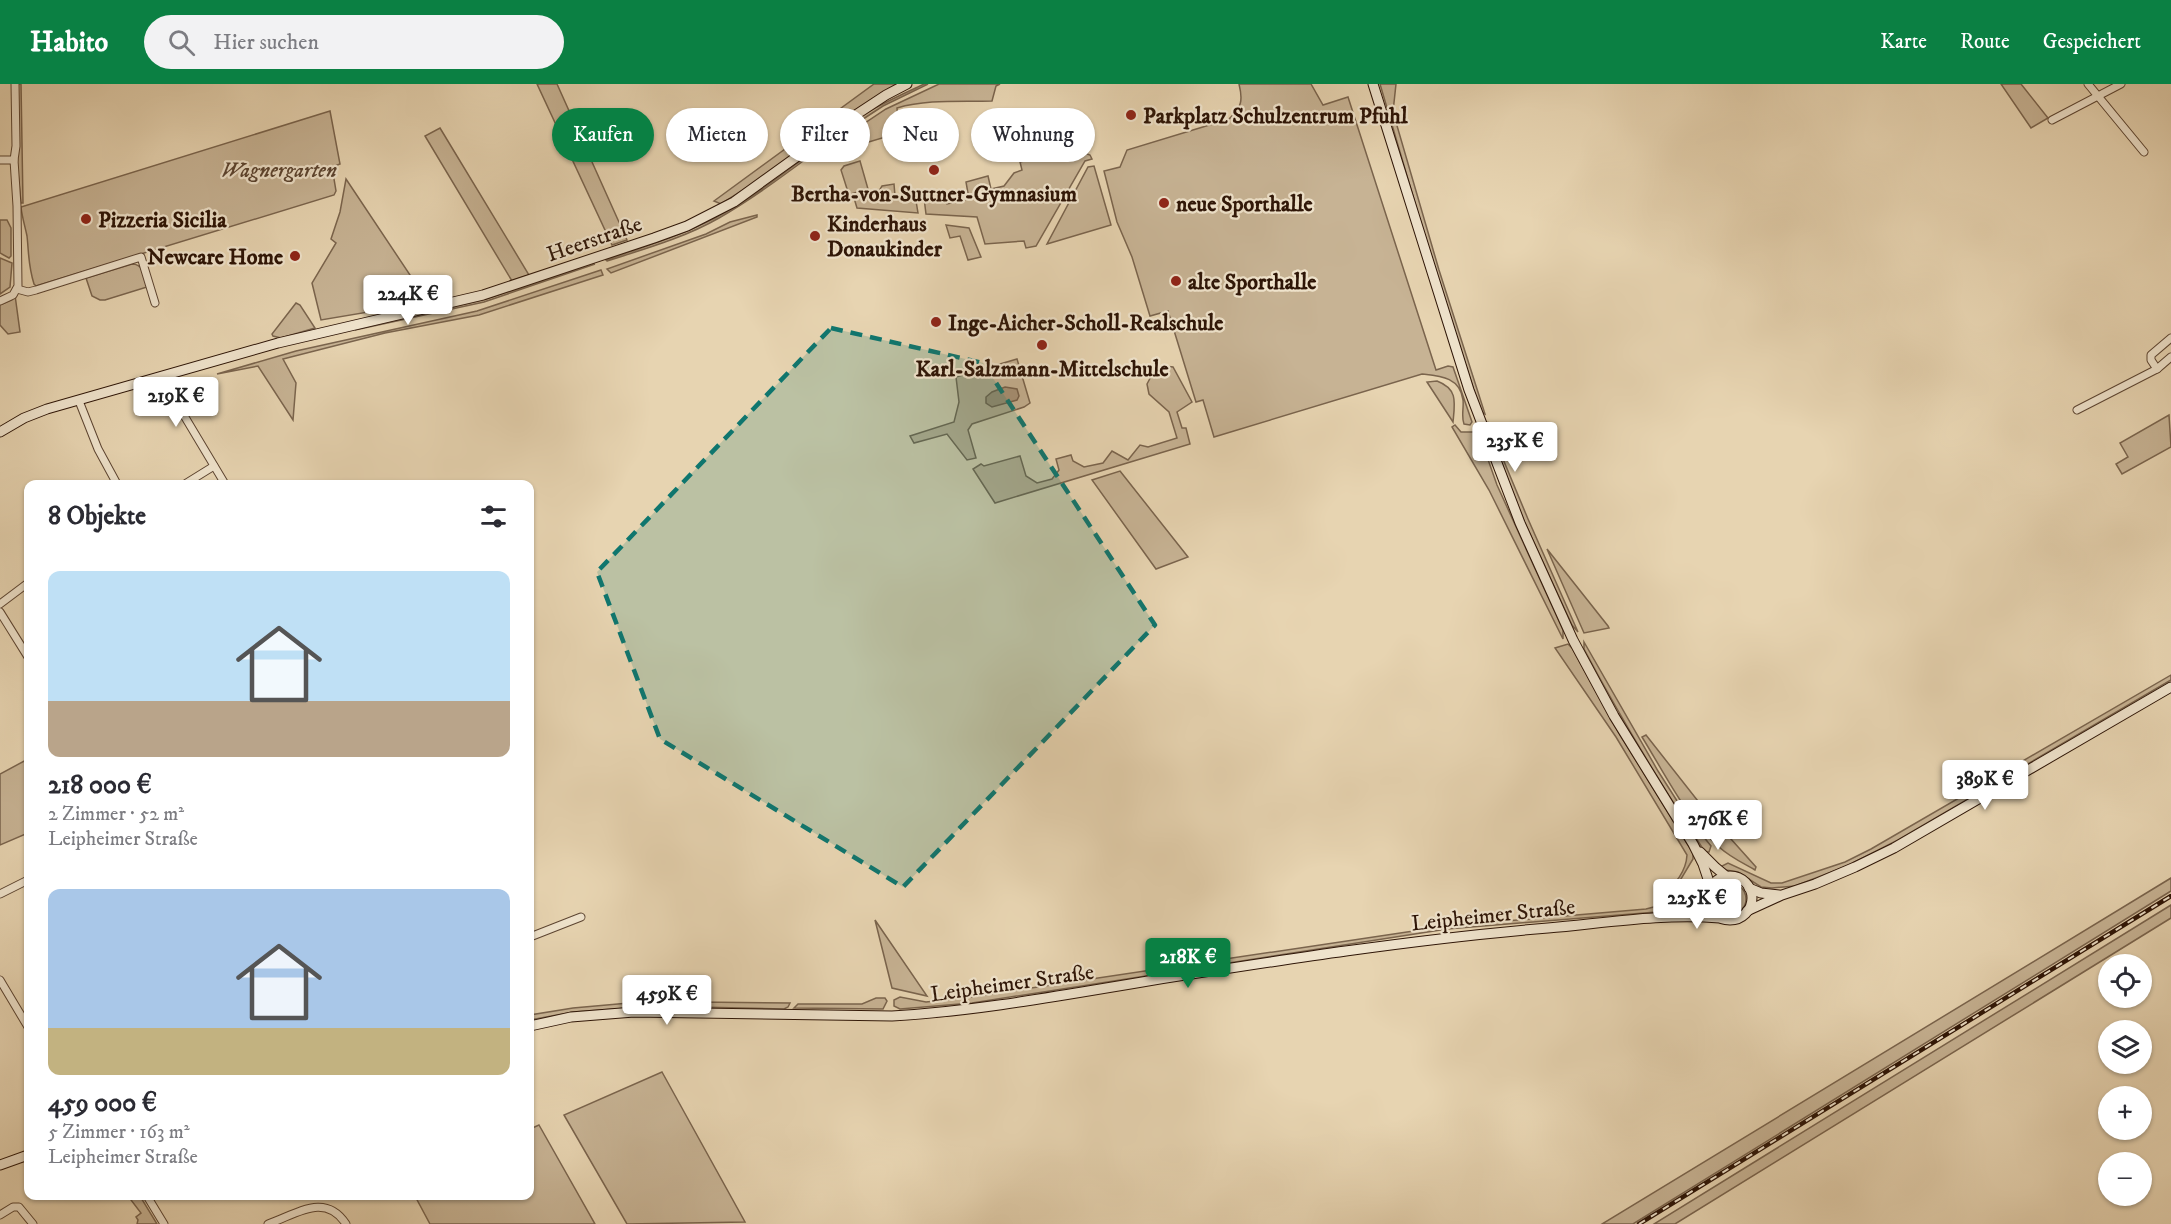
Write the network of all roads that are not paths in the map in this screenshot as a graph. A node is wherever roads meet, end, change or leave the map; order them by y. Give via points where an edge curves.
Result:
1 (15, 84) edge
2 (907, 84) edge
3 (2088, 84) edge
4 (2121, 84) edge
5 (1374, 85) edge
6 (2097, 97) junction
7 (2052, 120) dead end
8 (2144, 152) dead end
9 (0, 160) edge
10 (14, 160) junction
11 (17, 290) junction
12 (0, 301) edge
13 (155, 303) dead end
14 (2171, 338) edge
15 (2171, 357) edge
16 (2157, 369) junction
17 (160, 377) junction
18 (79, 401) junction
19 (2077, 410) dead end
20 (0, 432) edge
21 (214, 466) junction
22 (115, 480) edge
23 (191, 480) edge
24 (223, 480) edge
25 (24, 586) edge
26 (0, 604) edge
27 (0, 612) edge
28 (24, 651) edge
29 (2171, 687) edge
30 (1693, 844) junction
31 (1727, 877) junction
32 (24, 882) edge
33 (1749, 888) junction
34 (1709, 892) junction
35 (0, 894) edge
36 (1782, 895) junction
37 (1748, 911) junction
38 (580, 917) dead end
39 (1676, 917) junction
40 (1720, 918) junction
41 (534, 935) edge
42 (0, 980) edge
43 (24, 1020) edge
44 (534, 1025) edge
45 (24, 1156) edge
46 (0, 1165) edge
47 (149, 1200) edge
48 (0, 1215) edge
49 (33, 1224) edge
50 (164, 1224) edge
51 (268, 1224) edge
52 (346, 1224) edge

1 - 10 street
2 - 17 main road, Heerstraße via 845,122 734,202 687,226 483,295 260,348
3 - 6 street
4 - 6 street
5 - 30 main road via 1469,390 1520,523 1573,640 1614,716
6 - 7 street
6 - 8 street
9 - 10 street
10 - 11 street
11 - 12 street
11 - 13 street via 36,290 141,257
14 - 16 street via 2151,355
15 - 16 street
16 - 19 street
17 - 18 main road, Heerstraße
17 - 21 street
18 - 20 main road, Heerstraße via 24,418
18 - 22 street
21 - 23 street
21 - 24 street
25 - 26 street
27 - 28 street
29 - 36 main road via 1894,848
30 - 31 main road
30 - 34 main road via 1703,864
31 - 33 main road via 1741,879
31 - 34 main road via 1718,880
32 - 35 street
33 - 36 main road
33 - 37 main road via 1752,900
34 - 39 main road, Leipheimer Straße via 1699,907
34 - 40 main road via 1712,910
36 - 37 main road
37 - 40 main road via 1734,920
38 - 41 street
39 - 40 main road, Leipheimer Straße
39 - 44 main road, Leipheimer Straße via 1464,934 930,1014 634,1012 571,1017
42 - 43 street
45 - 46 main road
47 - 50 street
48 - 49 street via 16,1206 23,1209
51 - 52 street via 327,1206 339,1213

